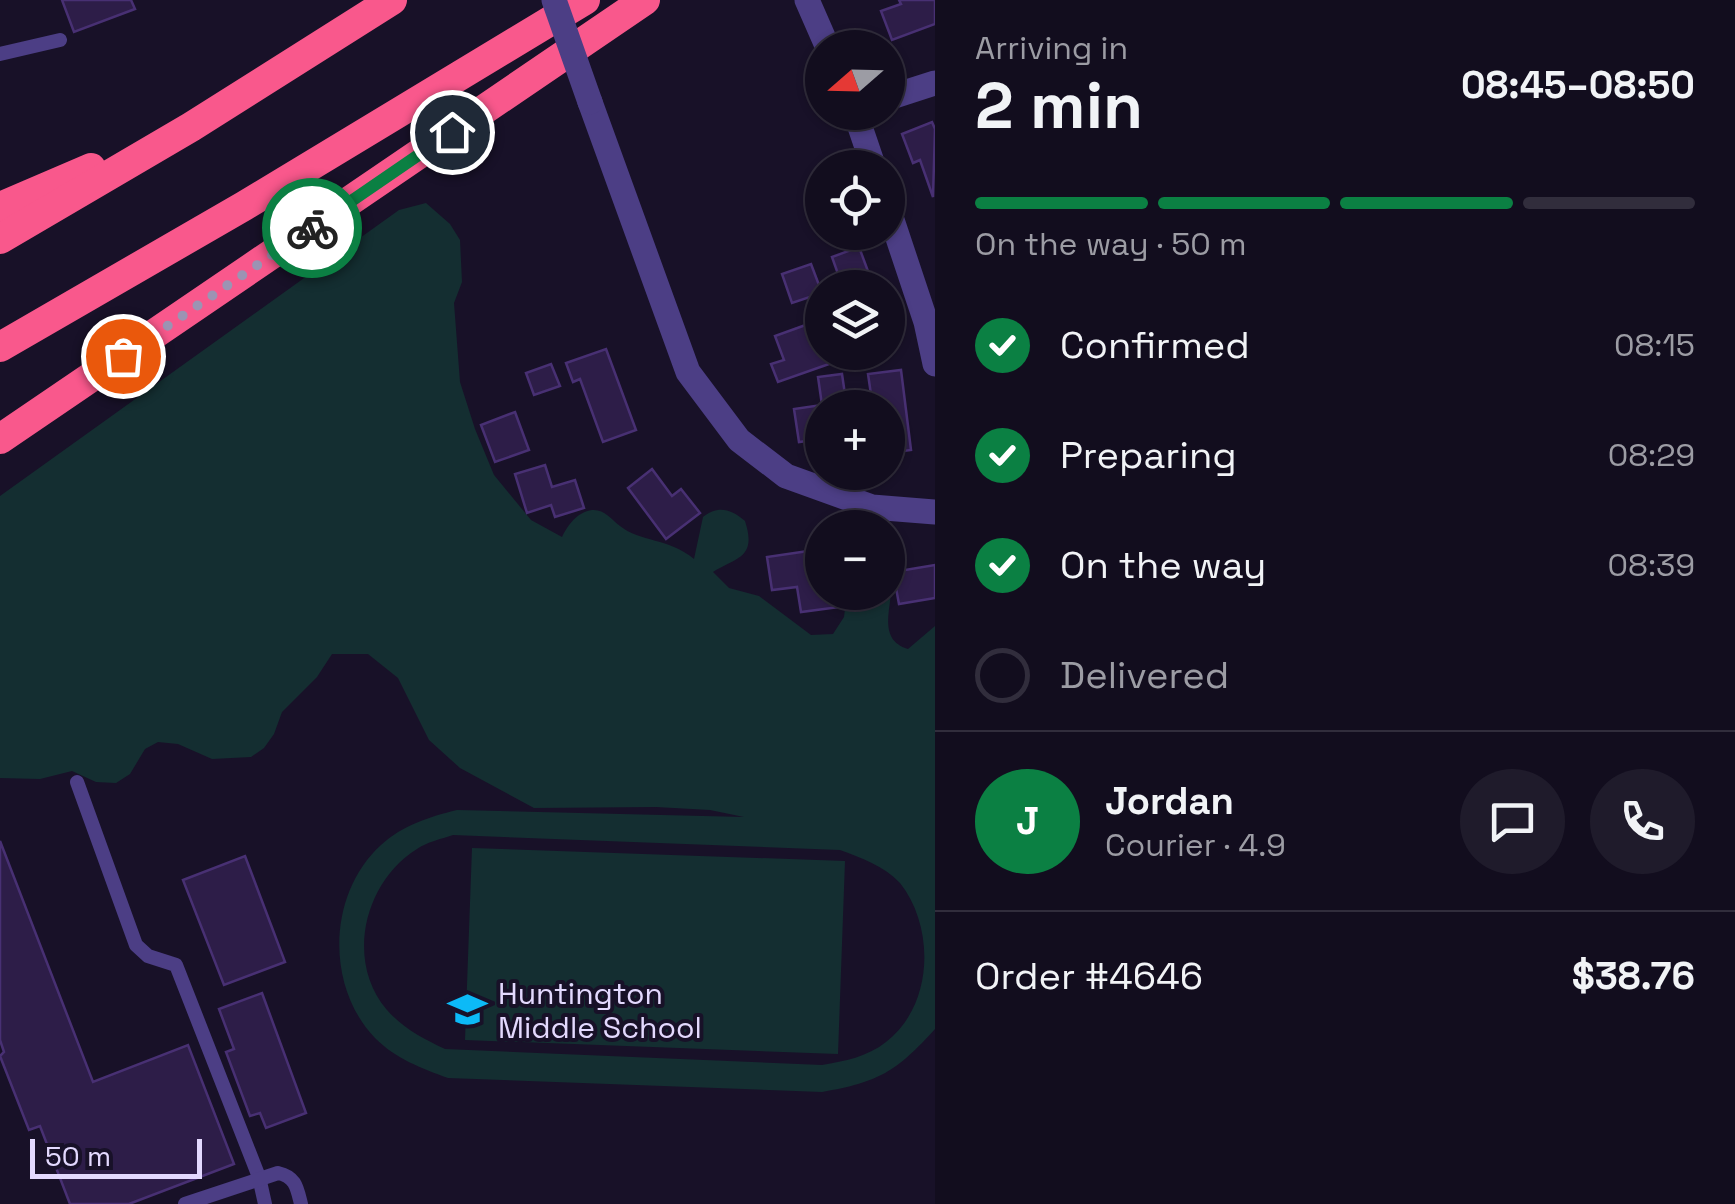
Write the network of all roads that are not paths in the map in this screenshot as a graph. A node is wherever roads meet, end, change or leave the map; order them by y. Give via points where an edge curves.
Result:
1 (392, 0) edge
2 (554, 0) edge
3 (585, 0) edge
4 (645, 0) edge
5 (808, 0) edge
6 (820, 30) edge
7 (60, 40) dead end
8 (0, 54) edge
9 (935, 83) edge
10 (905, 93) edge
11 (192, 127) junction
12 (0, 207) edge
13 (0, 239) edge
14 (902, 250) edge
15 (0, 347) edge
16 (935, 364) edge
17 (0, 438) edge
18 (935, 512) edge
19 (78, 782) dead end
20 (259, 1177) junction
21 (185, 1204) edge
22 (265, 1204) edge
23 (302, 1204) edge

1 - 11 highway
2 - 18 street, bridge via 688,372 739,440 786,476 872,507
3 - 15 highway
4 - 17 highway
5 - 6 street
7 - 8 lane
9 - 10 street
11 - 12 highway
11 - 13 highway
14 - 16 street
19 - 20 lane via 136,945 176,964
20 - 21 lane
20 - 22 lane
20 - 23 lane via 289,1175

